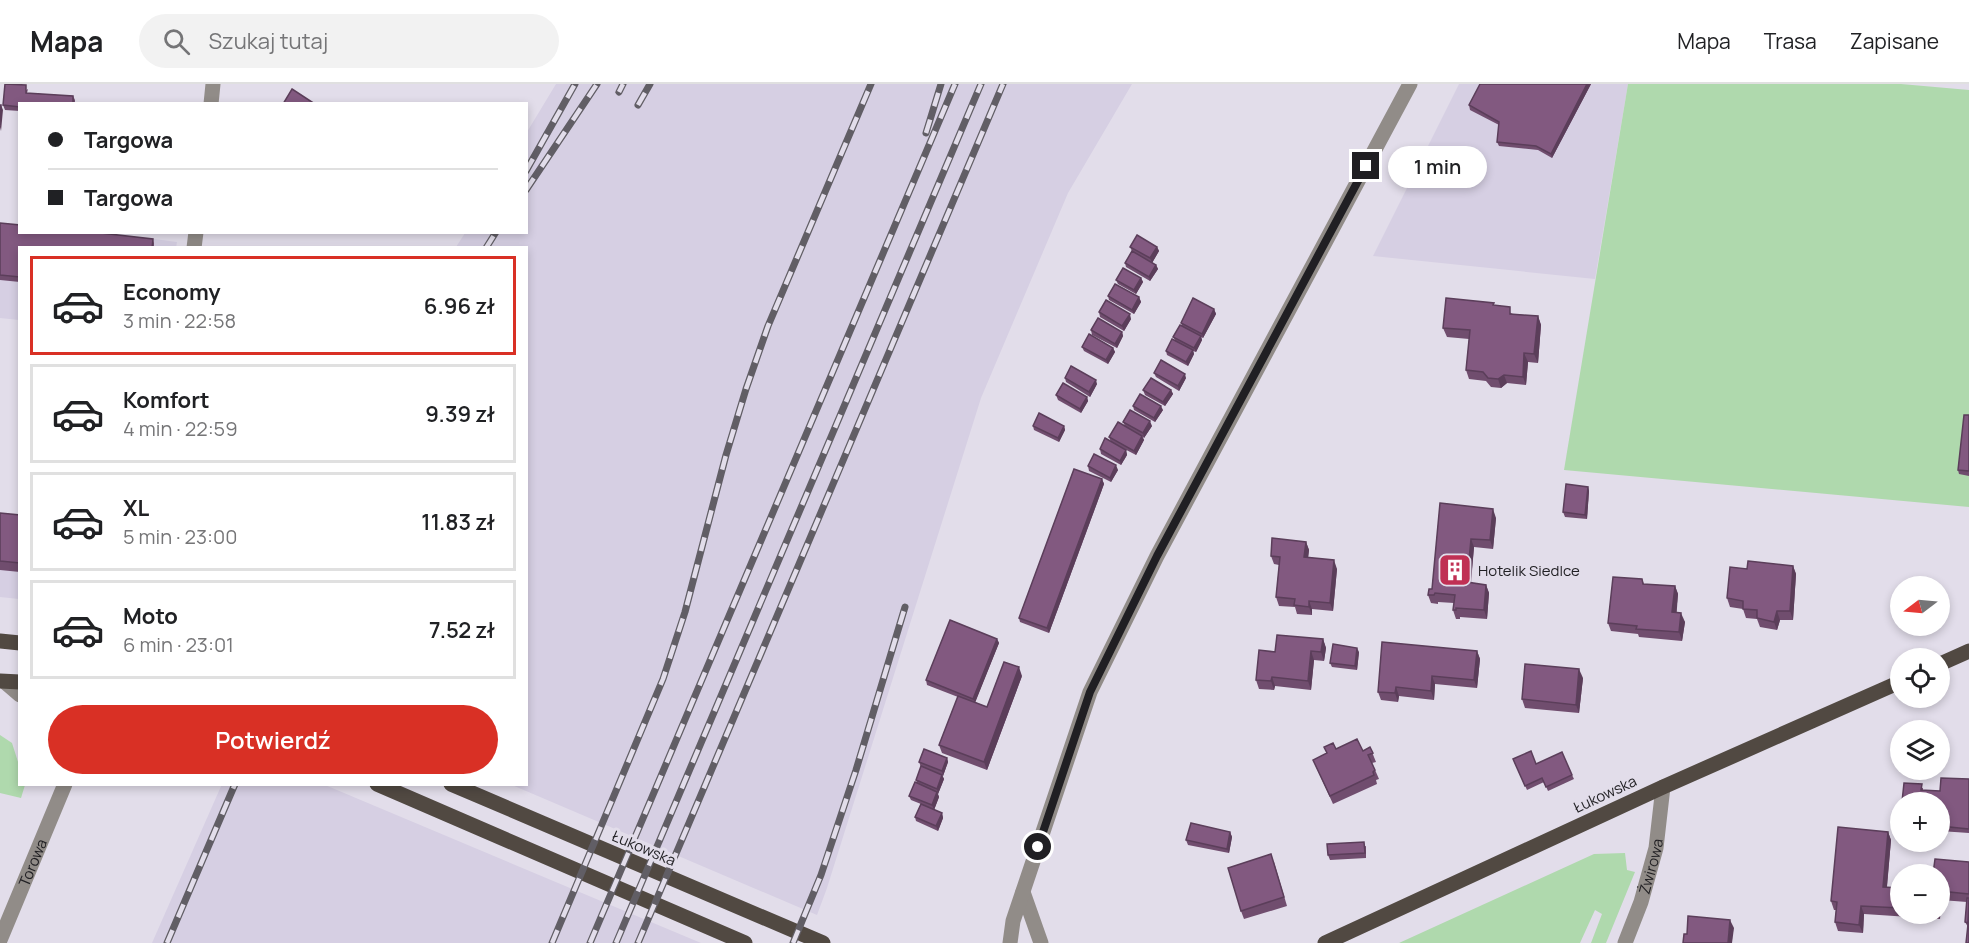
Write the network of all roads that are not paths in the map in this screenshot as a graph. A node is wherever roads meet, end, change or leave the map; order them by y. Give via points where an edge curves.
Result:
1 (213, 84) edge
2 (1410, 84) edge
3 (211, 102) edge
4 (0, 641) edge
5 (18, 643) edge
6 (1969, 651) edge
7 (1950, 660) edge
8 (1890, 686) edge
9 (57, 786) edge
10 (64, 786) edge
11 (382, 786) edge
12 (456, 786) edge
13 (1664, 787) junction
14 (57, 801) junction
15 (1023, 892) junction
16 (1013, 921) junction
17 (0, 940) edge
18 (745, 943) edge
19 (823, 943) edge
20 (998, 943) edge
21 (1010, 943) edge
22 (1041, 943) edge
23 (1325, 943) edge
24 (1625, 943) edge

1 - 3 street
2 - 15 street via 1157,556 1090,692
4 - 5 main road
6 - 7 main road
8 - 13 main road, Łukowska
9 - 14 street
10 - 14 street, Torowa
11 - 18 main road
12 - 19 main road, Łukowska
13 - 23 main road, Łukowska
13 - 24 street, Żwirowa via 1656,848
14 - 17 street, Torowa
15 - 16 street
15 - 22 street
16 - 20 street
16 - 21 street

